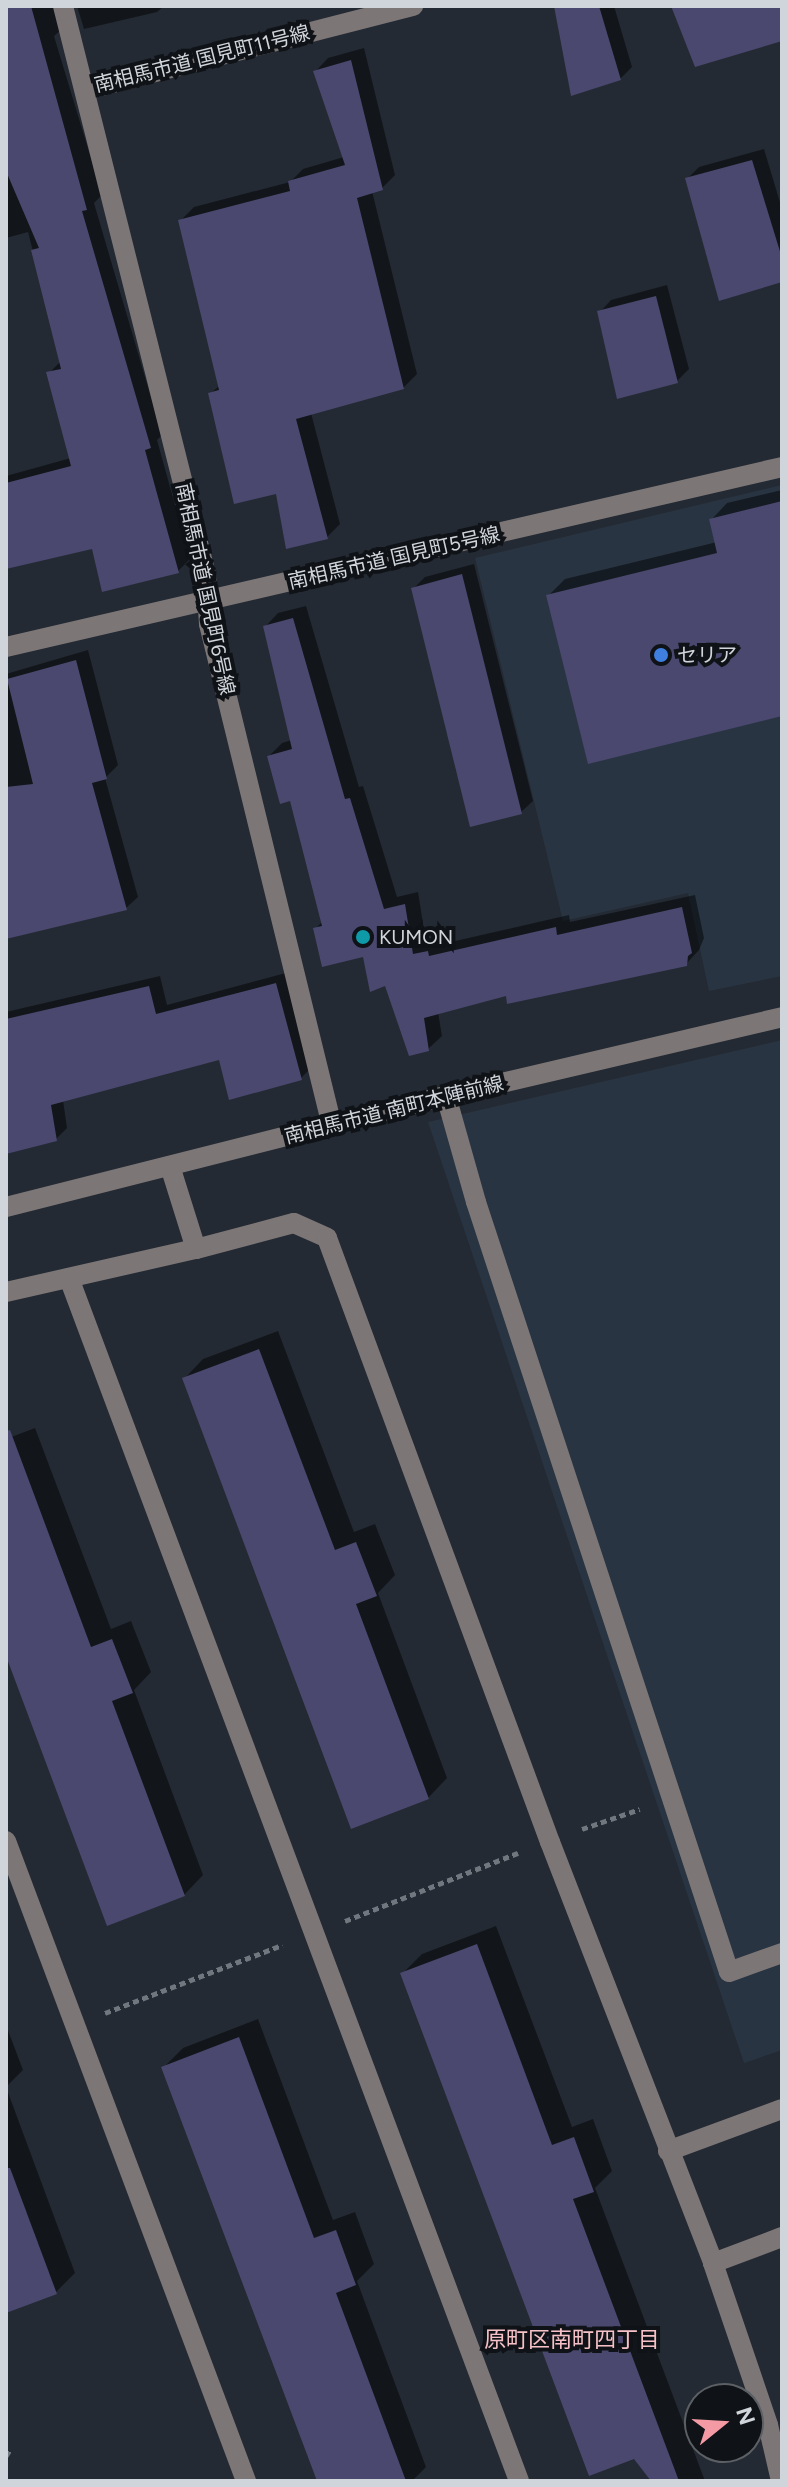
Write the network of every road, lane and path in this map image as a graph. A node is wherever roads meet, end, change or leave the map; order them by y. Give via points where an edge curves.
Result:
1 (63, 6) edge
2 (413, 6) edge
3 (85, 90) junction
4 (782, 467) edge
5 (208, 600) junction
6 (6, 647) edge
7 (782, 1017) edge
8 (446, 1096) junction
9 (332, 1126) junction
10 (170, 1166) junction
11 (6, 1207) edge
12 (196, 1249) junction
13 (69, 1278) junction
14 (6, 1292) edge
15 (671, 1798) junction
16 (568, 1834) dead end
17 (6, 1841) edge
18 (530, 1849) dead end
19 (332, 1926) dead end
20 (284, 1945) dead end
21 (782, 1953) edge
22 (96, 2016) dead end
23 (782, 2109) edge
24 (668, 2151) junction
25 (782, 2237) edge
26 (713, 2263) junction
27 (11, 2448) dead end
28 (6, 2456) edge
29 (246, 2481) edge
30 (519, 2481) edge
31 (781, 2481) edge

1 - 3 street, 南相馬市道 国見町6号線
2 - 3 street, 南相馬市道 国見町11号線
3 - 5 street, 南相馬市道 国見町6号線
4 - 5 street, 南相馬市道 国見町5号線
5 - 6 street, 南相馬市道 国見町5号線
5 - 9 street, 南相馬市道 国見町6号線 via 209,624
7 - 8 street, 南相馬市道 南町本陣前線
8 - 9 street, 南相馬市道 南町本陣前線
8 - 15 street
9 - 10 street, 南相馬市道 南町本陣前線
10 - 11 street, 南相馬市道 南町本陣前線
10 - 12 street
12 - 13 street
12 - 24 street via 294,1223 327,1238
13 - 14 street
13 - 30 street
15 - 16 path
15 - 21 street via 729,1972
17 - 29 street
18 - 19 path
20 - 22 path
23 - 24 street
24 - 26 street
25 - 26 street
26 - 31 street via 768,2425
27 - 28 path

